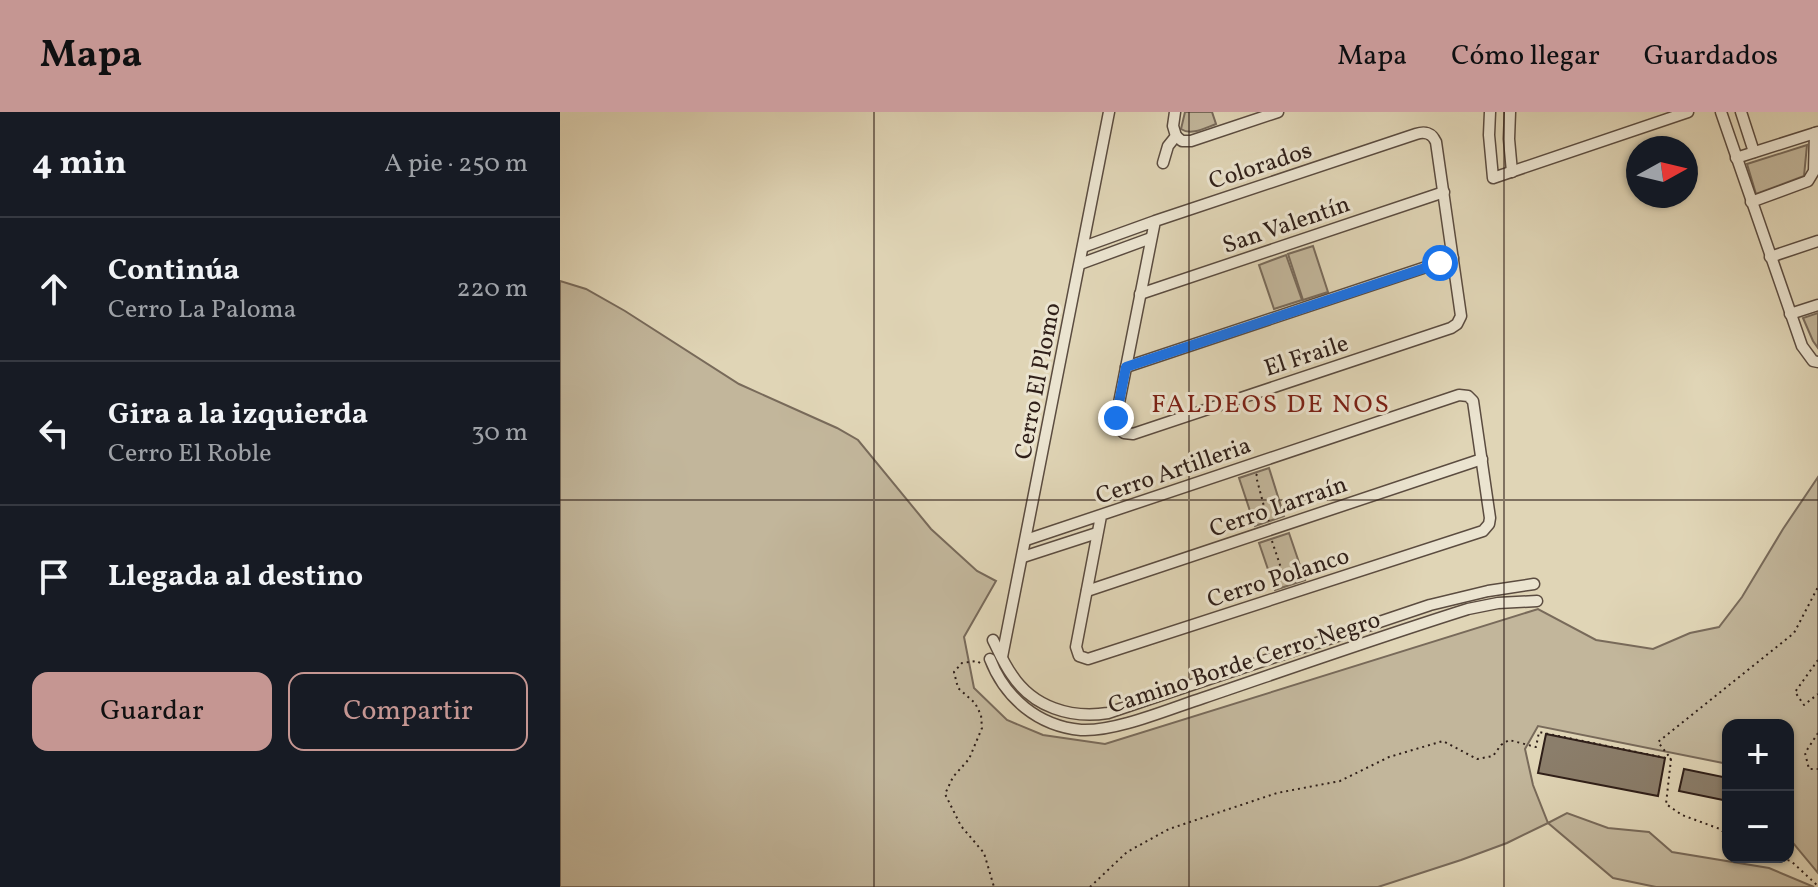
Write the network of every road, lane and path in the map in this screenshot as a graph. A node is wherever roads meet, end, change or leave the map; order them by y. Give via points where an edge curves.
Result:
1 (1109, 112) edge
2 (1175, 112) edge
3 (1278, 112) edge
4 (1490, 112) edge
5 (1510, 112) edge
6 (1688, 112) edge
7 (1721, 112) edge
8 (1741, 112) edge
9 (1817, 132) edge
10 (1176, 136) junction
11 (1754, 152) junction
12 (1736, 158) junction
13 (1163, 163) dead end
14 (1512, 172) junction
15 (1444, 192) junction
16 (1751, 202) junction
17 (1155, 221) junction
18 (1087, 227) junction
19 (1151, 238) junction
20 (1104, 239) junction
21 (1818, 241) edge
22 (1083, 247) junction
23 (1770, 257) junction
24 (1453, 258) junction
25 (1080, 264) junction
26 (1140, 294) junction
27 (1818, 305) edge
28 (1790, 314) junction
29 (1818, 362) edge
30 (1126, 367) junction
31 (1482, 459) junction
32 (1101, 516) junction
33 (1097, 533) junction
34 (1026, 540) junction
35 (1023, 557) junction
36 (1818, 587) edge
37 (1087, 591) junction
38 (993, 640) dead end
39 (1002, 657) junction
40 (1818, 660) edge
41 (992, 664) joint
42 (1818, 694) edge
43 (1818, 733) edge
44 (1671, 759) junction
45 (1818, 769) edge
46 (1722, 831) edge
47 (1793, 863) edge
48 (1818, 886) edge
49 (994, 887) edge
50 (1090, 887) edge

1 - 18 street, Cerro El Plomo
2 - 10 street
3 - 10 street via 1191,141
4 - 14 street via 1493,178
5 - 14 street
6 - 14 street
7 - 12 street
8 - 11 street
9 - 11 street
9 - 16 street via 1814,171 1808,181
10 - 13 street
11 - 12 street
12 - 16 street
15 - 17 street, Colorados via 1436,142 1423,132
15 - 24 street
15 - 26 street, San Valentín
16 - 23 street
17 - 19 street
17 - 20 street, Colorados
18 - 20 street
18 - 22 street, Cerro El Plomo
19 - 25 street
19 - 26 street
20 - 22 street, Colorados
21 - 23 street
22 - 25 street, Cerro El Plomo
23 - 28 street
24 - 30 street
24 - 30 street, El Fraile via 1461,316 1451,328 1133,434 1121,431 1116,422
25 - 34 street, Cerro El Plomo
26 - 30 street
27 - 28 street
28 - 29 street via 1802,346
31 - 32 street, Cerro Artilleria via 1474,405 1462,394
31 - 37 street, Cerro Larraín
31 - 37 street, Cerro Polanco via 1490,518 1480,532 1091,659 1079,656 1077,644
32 - 33 street
32 - 34 street, Cerro Artilleria
33 - 35 street, Cerro Artilleria
33 - 37 street
34 - 35 street, Cerro El Plomo
35 - 39 street, Cerro El Plomo
36 - 44 path via 1794,633 1658,742
38 - 39 street, Camino Borde Cerro Negro
39 - 41 street, Camino Borde Cerro Negro via 1019,684 1045,704 1075,714 1108,713 1430,605 1530,585 1532,600 1468,609 1102,729 1067,728 1036,715 1011,695
40 - 42 path via 1795,692 1804,705
41 - 49 path via 962,663 954,672 958,688 975,703 982,728 945,794 961,826 984,853
43 - 45 path via 1805,753 1809,769
44 - 46 path via 1666,804
44 - 50 path via 1539,732 1536,747 1509,740 1493,756 1477,759 1443,741 1389,757 1340,781 1277,793 1169,829 1127,852
47 - 48 path

